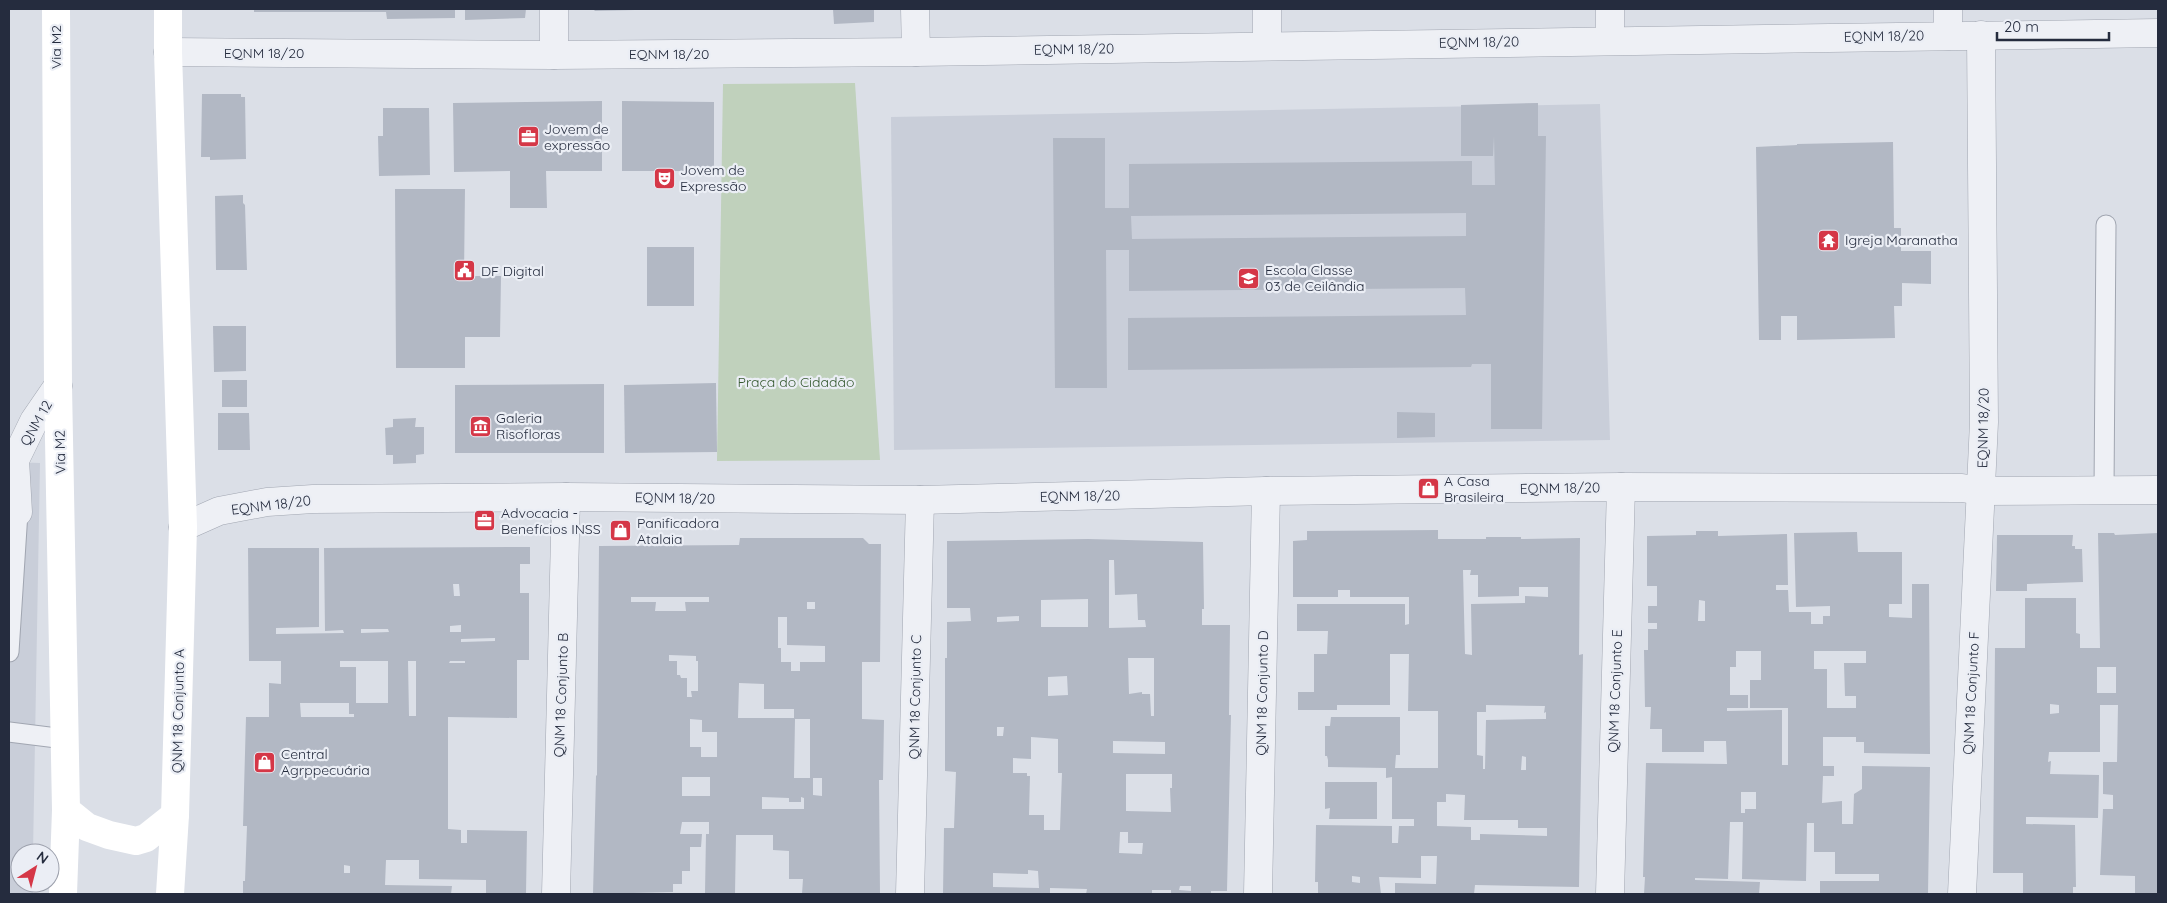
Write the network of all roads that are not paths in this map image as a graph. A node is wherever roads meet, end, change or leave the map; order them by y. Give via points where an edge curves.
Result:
1 (56, 9) edge
2 (168, 9) edge
3 (554, 9) edge
4 (915, 9) edge
5 (1267, 9) edge
6 (1610, 9) edge
7 (1948, 9) edge
8 (2158, 33) edge
9 (1981, 35) junction
10 (1948, 36) junction
11 (1610, 40) junction
12 (1267, 46) junction
13 (168, 52) junction
14 (916, 52) junction
15 (554, 55) junction
16 (2106, 225) dead end
17 (58, 386) junction
18 (12, 460) edge
19 (1621, 487) junction
20 (2104, 490) junction
21 (2158, 490) edge
22 (1266, 491) junction
23 (1981, 491) junction
24 (566, 496) junction
25 (920, 500) junction
26 (13, 512) edge
27 (183, 527) junction
28 (9, 652) edge
29 (9, 732) edge
30 (64, 739) junction
31 (66, 810) junction
32 (175, 815) junction
33 (63, 894) edge
34 (170, 894) edge
35 (556, 894) edge
36 (910, 894) edge
37 (1258, 894) edge
38 (1610, 894) edge
39 (1962, 894) edge

1 - 17 main road, Via M2
2 - 13 main road
3 - 15 street
4 - 14 street
5 - 12 street
6 - 11 street
7 - 10 street
8 - 9 street, EQNM 18/20
9 - 10 street, EQNM 18/20
9 - 23 street, EQNM 18/20 via 1984,422
10 - 11 street, EQNM 18/20
11 - 12 street, EQNM 18/20
12 - 14 street, EQNM 18/20
13 - 15 street, EQNM 18/20
13 - 27 main road
14 - 15 street, EQNM 18/20
16 - 20 lane
17 - 18 street, QNM 12
17 - 30 main road, Via M2
18 - 26 street, QNM 12
19 - 22 street, EQNM 18/20
19 - 23 street, EQNM 18/20 via 1962,488
19 - 38 street, QNM 18 Conjunto E
20 - 21 street, EQNM 18/20
20 - 23 street, EQNM 18/20
22 - 25 street, EQNM 18/20
22 - 37 street, QNM 18 Conjunto D
23 - 39 street, QNM 18 Conjunto F
24 - 25 street, EQNM 18/20
24 - 27 street, EQNM 18/20 via 267,502 219,511
24 - 35 street, QNM 18 Conjunto B
25 - 36 street, QNM 18 Conjunto C
26 - 28 lane, QNM 12
27 - 32 main road, QNM 18 Conjunto A
29 - 30 lane
30 - 31 main road, Via M2
31 - 32 main road via 87,827 136,841 146,838
31 - 33 main road, Via M2
32 - 34 main road, QNM 18 Conjunto A

